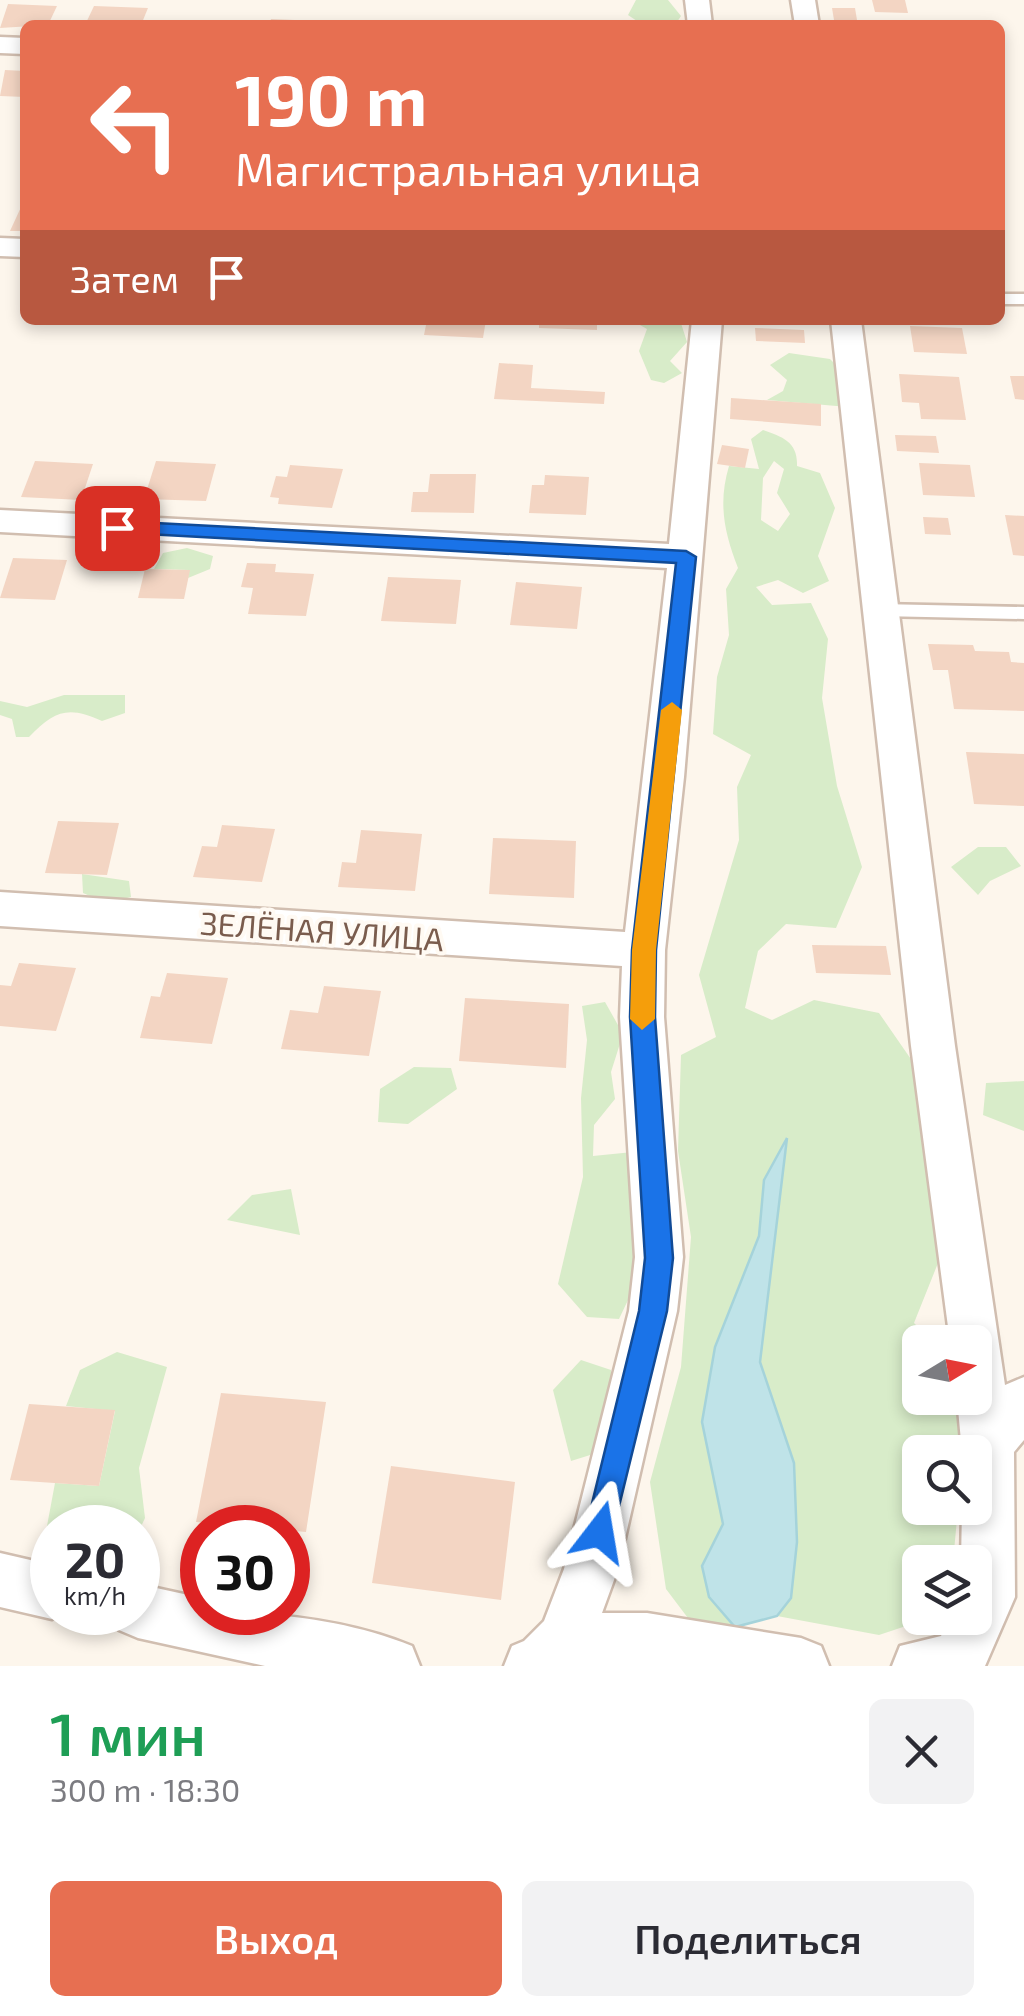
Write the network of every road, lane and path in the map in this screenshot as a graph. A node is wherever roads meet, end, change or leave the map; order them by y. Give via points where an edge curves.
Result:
1 (707, 325) edge
2 (847, 325) edge
3 (0, 521) edge
4 (686, 557) junction
5 (880, 610) junction
6 (1024, 613) edge
7 (0, 910) edge
8 (644, 950) junction
9 (973, 1325) edge
10 (1024, 1402) edge
11 (992, 1438) edge
12 (988, 1525) edge
13 (0, 1580) edge
14 (30, 1587) edge
15 (160, 1616) edge
16 (548, 1653) edge
17 (392, 1666) edge
18 (802, 1666) edge
19 (920, 1666) edge

1 - 4 street
2 - 5 street
3 - 4 street
4 - 8 street
5 - 6 lane
5 - 9 street
7 - 8 street, ЗЕЛЁНАЯ УЛИЦА
8 - 16 street via 642,1017 659,1258 653,1311 591,1569
10 - 11 street
12 - 19 street via 988,1597 958,1662
13 - 14 street
15 - 17 street
16 - 18 street via 647,1641

